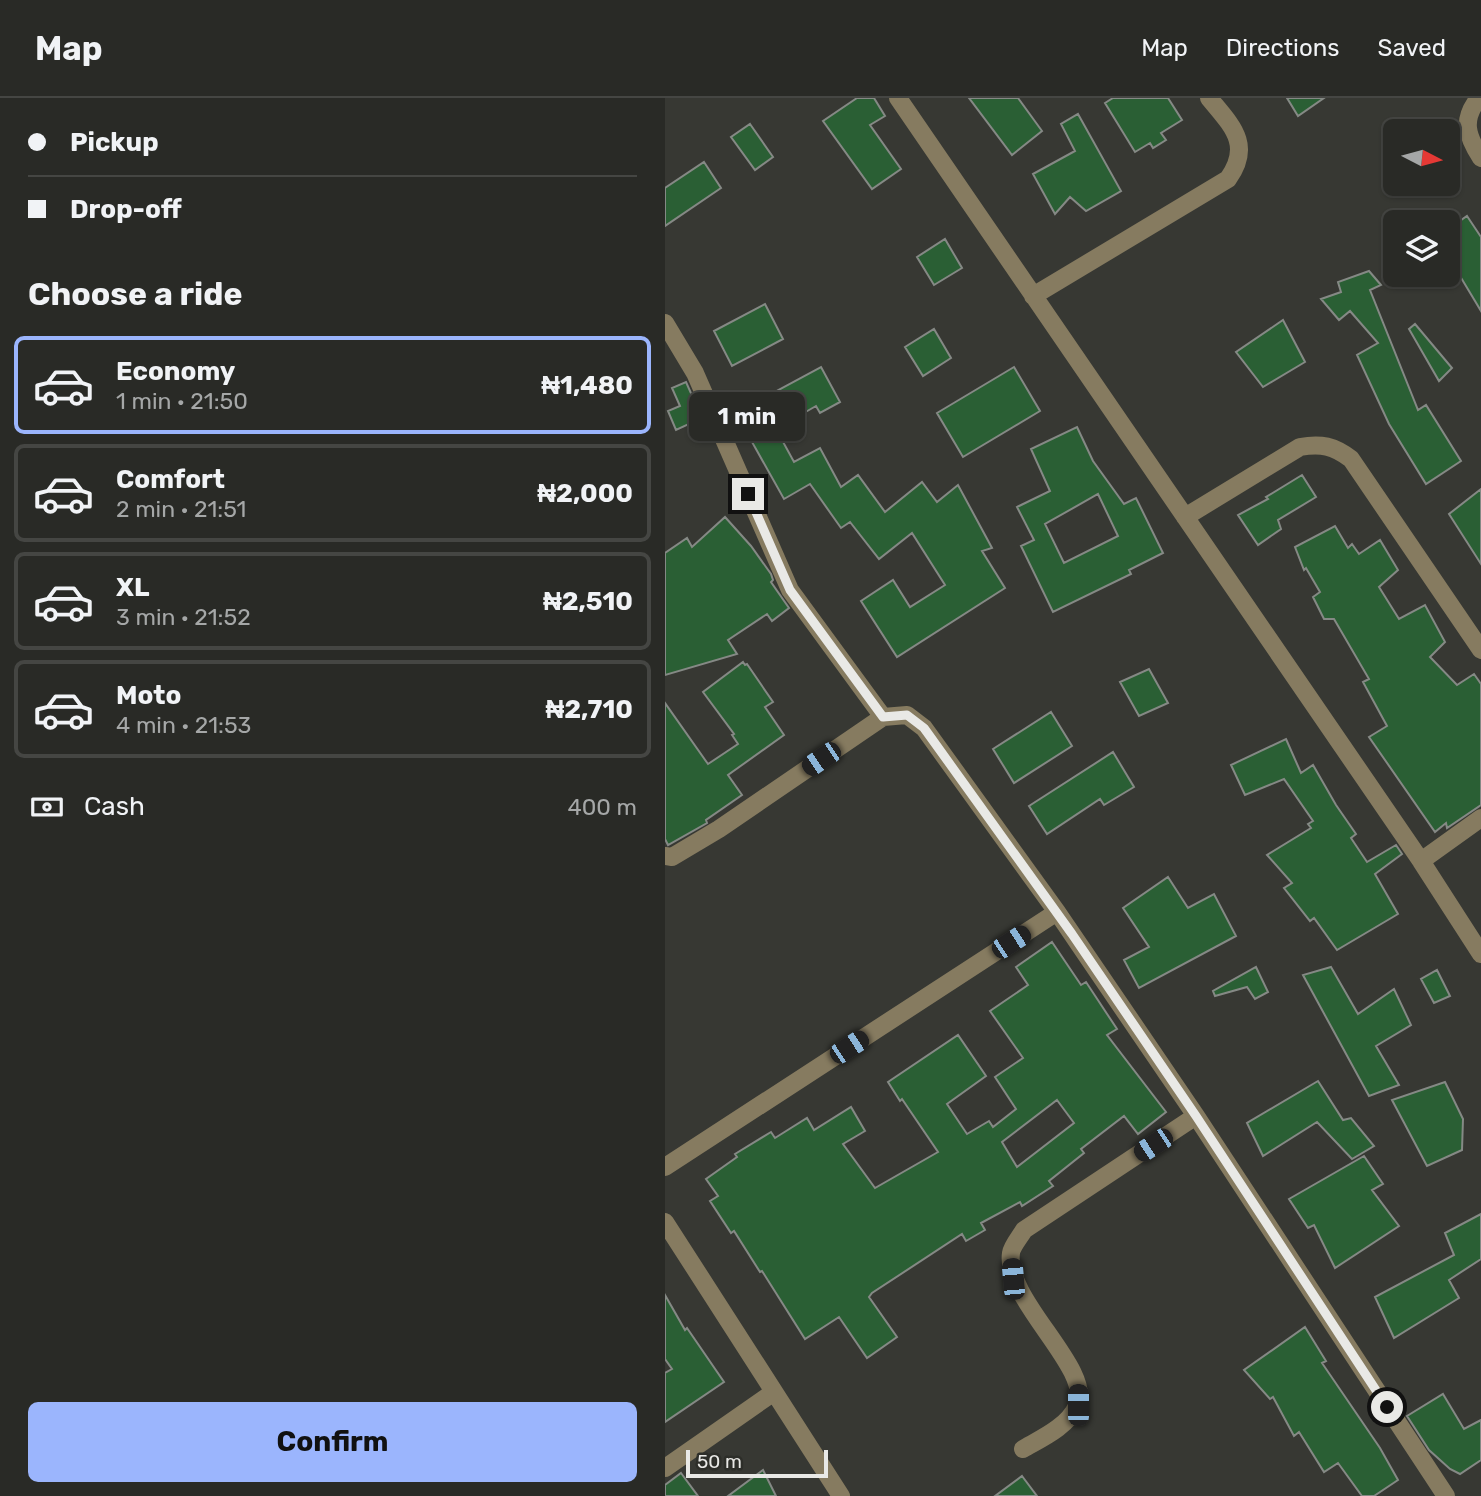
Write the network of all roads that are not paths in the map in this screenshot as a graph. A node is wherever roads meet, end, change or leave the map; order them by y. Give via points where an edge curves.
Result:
1 (898, 98) edge
2 (1209, 98) edge
3 (1479, 98) edge
4 (1481, 158) edge
5 (1033, 296) junction
6 (665, 323) edge
7 (1185, 517) junction
8 (1481, 650) edge
9 (883, 717) junction
10 (1481, 818) edge
11 (665, 856) edge
12 (1421, 861) junction
13 (1057, 912) junction
14 (1481, 954) edge
15 (1196, 1116) junction
16 (665, 1167) edge
17 (665, 1222) edge
18 (774, 1392) junction
19 (1023, 1449) dead end
20 (665, 1468) edge
21 (841, 1496) edge
22 (1446, 1496) edge

1 - 5 street
2 - 5 street via 1236,132 1240,148 1238,165 1228,178
3 - 4 street via 1469,111 1467,124 1470,141
5 - 7 street
6 - 9 street via 695,373 790,590
7 - 8 street via 1300,446 1320,444 1339,450 1351,459
7 - 12 street
9 - 11 street via 719,829 672,857
9 - 13 street via 907,715 924,728
10 - 12 street
12 - 14 street
13 - 15 street
13 - 16 street
15 - 19 street via 1024,1230 1011,1252 1013,1279 1078,1381 1078,1405 1064,1424
15 - 22 street
17 - 18 street
18 - 20 street
18 - 21 street

